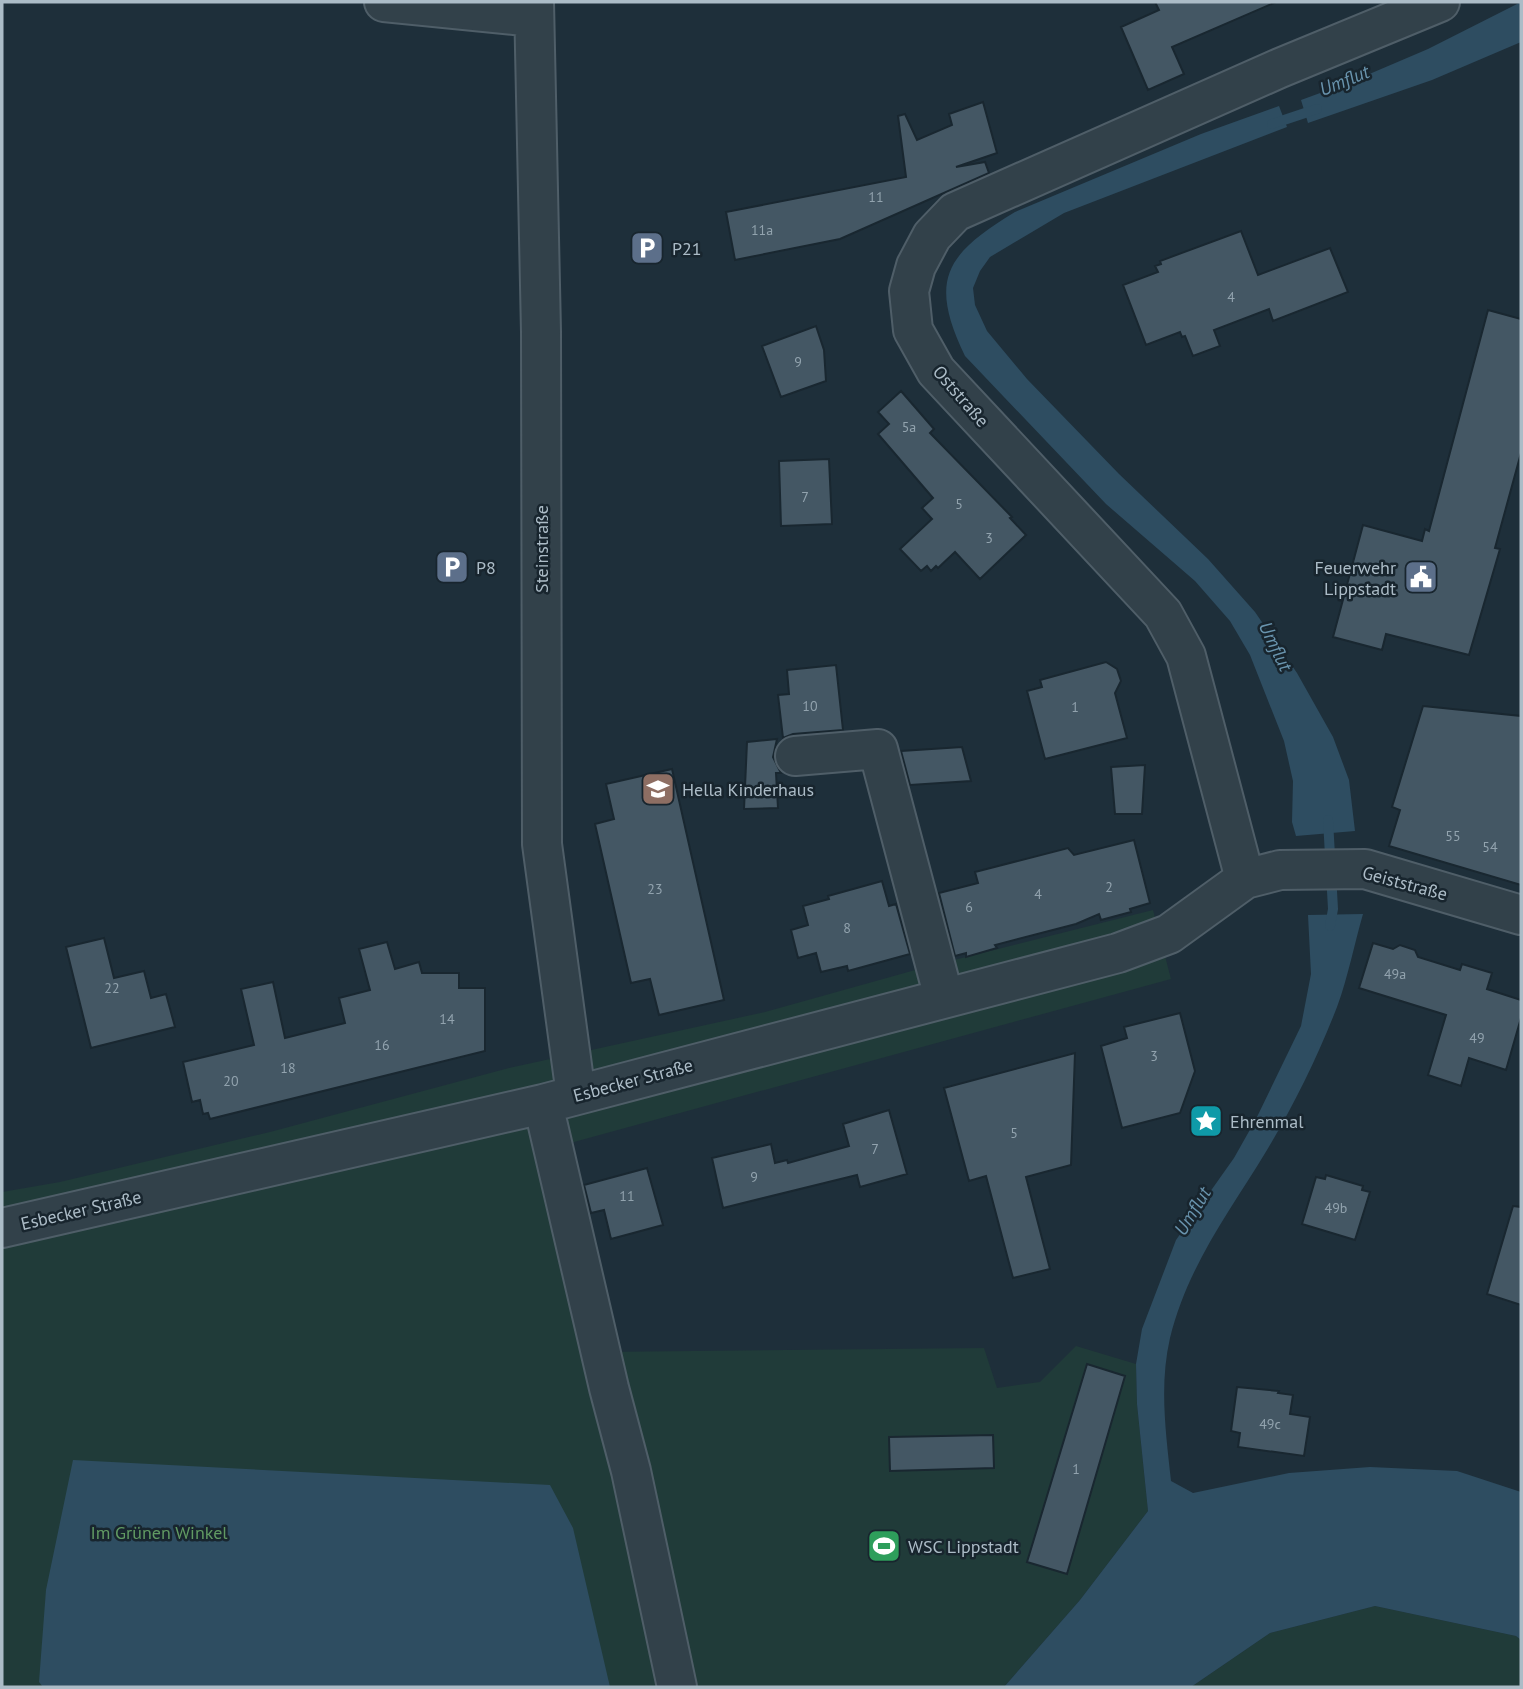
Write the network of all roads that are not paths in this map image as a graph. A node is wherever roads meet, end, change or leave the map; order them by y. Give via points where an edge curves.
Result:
1 (384, 2) edge
2 (1440, 2) edge
3 (534, 9) edge
4 (794, 756) dead end
5 (1262, 875) junction
6 (1521, 915) edge
7 (944, 998) junction
8 (560, 1099) junction
9 (2, 1228) edge
10 (677, 1687) edge

1 - 3 street
2 - 5 street, Oststraße via 955,212 932,236 909,291 913,330 936,371 1163,614 1186,656
3 - 8 street, Steinstraße via 541,332 542,844
4 - 7 street via 878,749
5 - 6 street, Geiststraße via 1365,869
5 - 7 street, Esbecker Straße via 1169,934 1118,953
7 - 8 street, Esbecker Straße
8 - 9 street, Esbecker Straße
8 - 10 street, Steinstraße via 608,1388 631,1471

